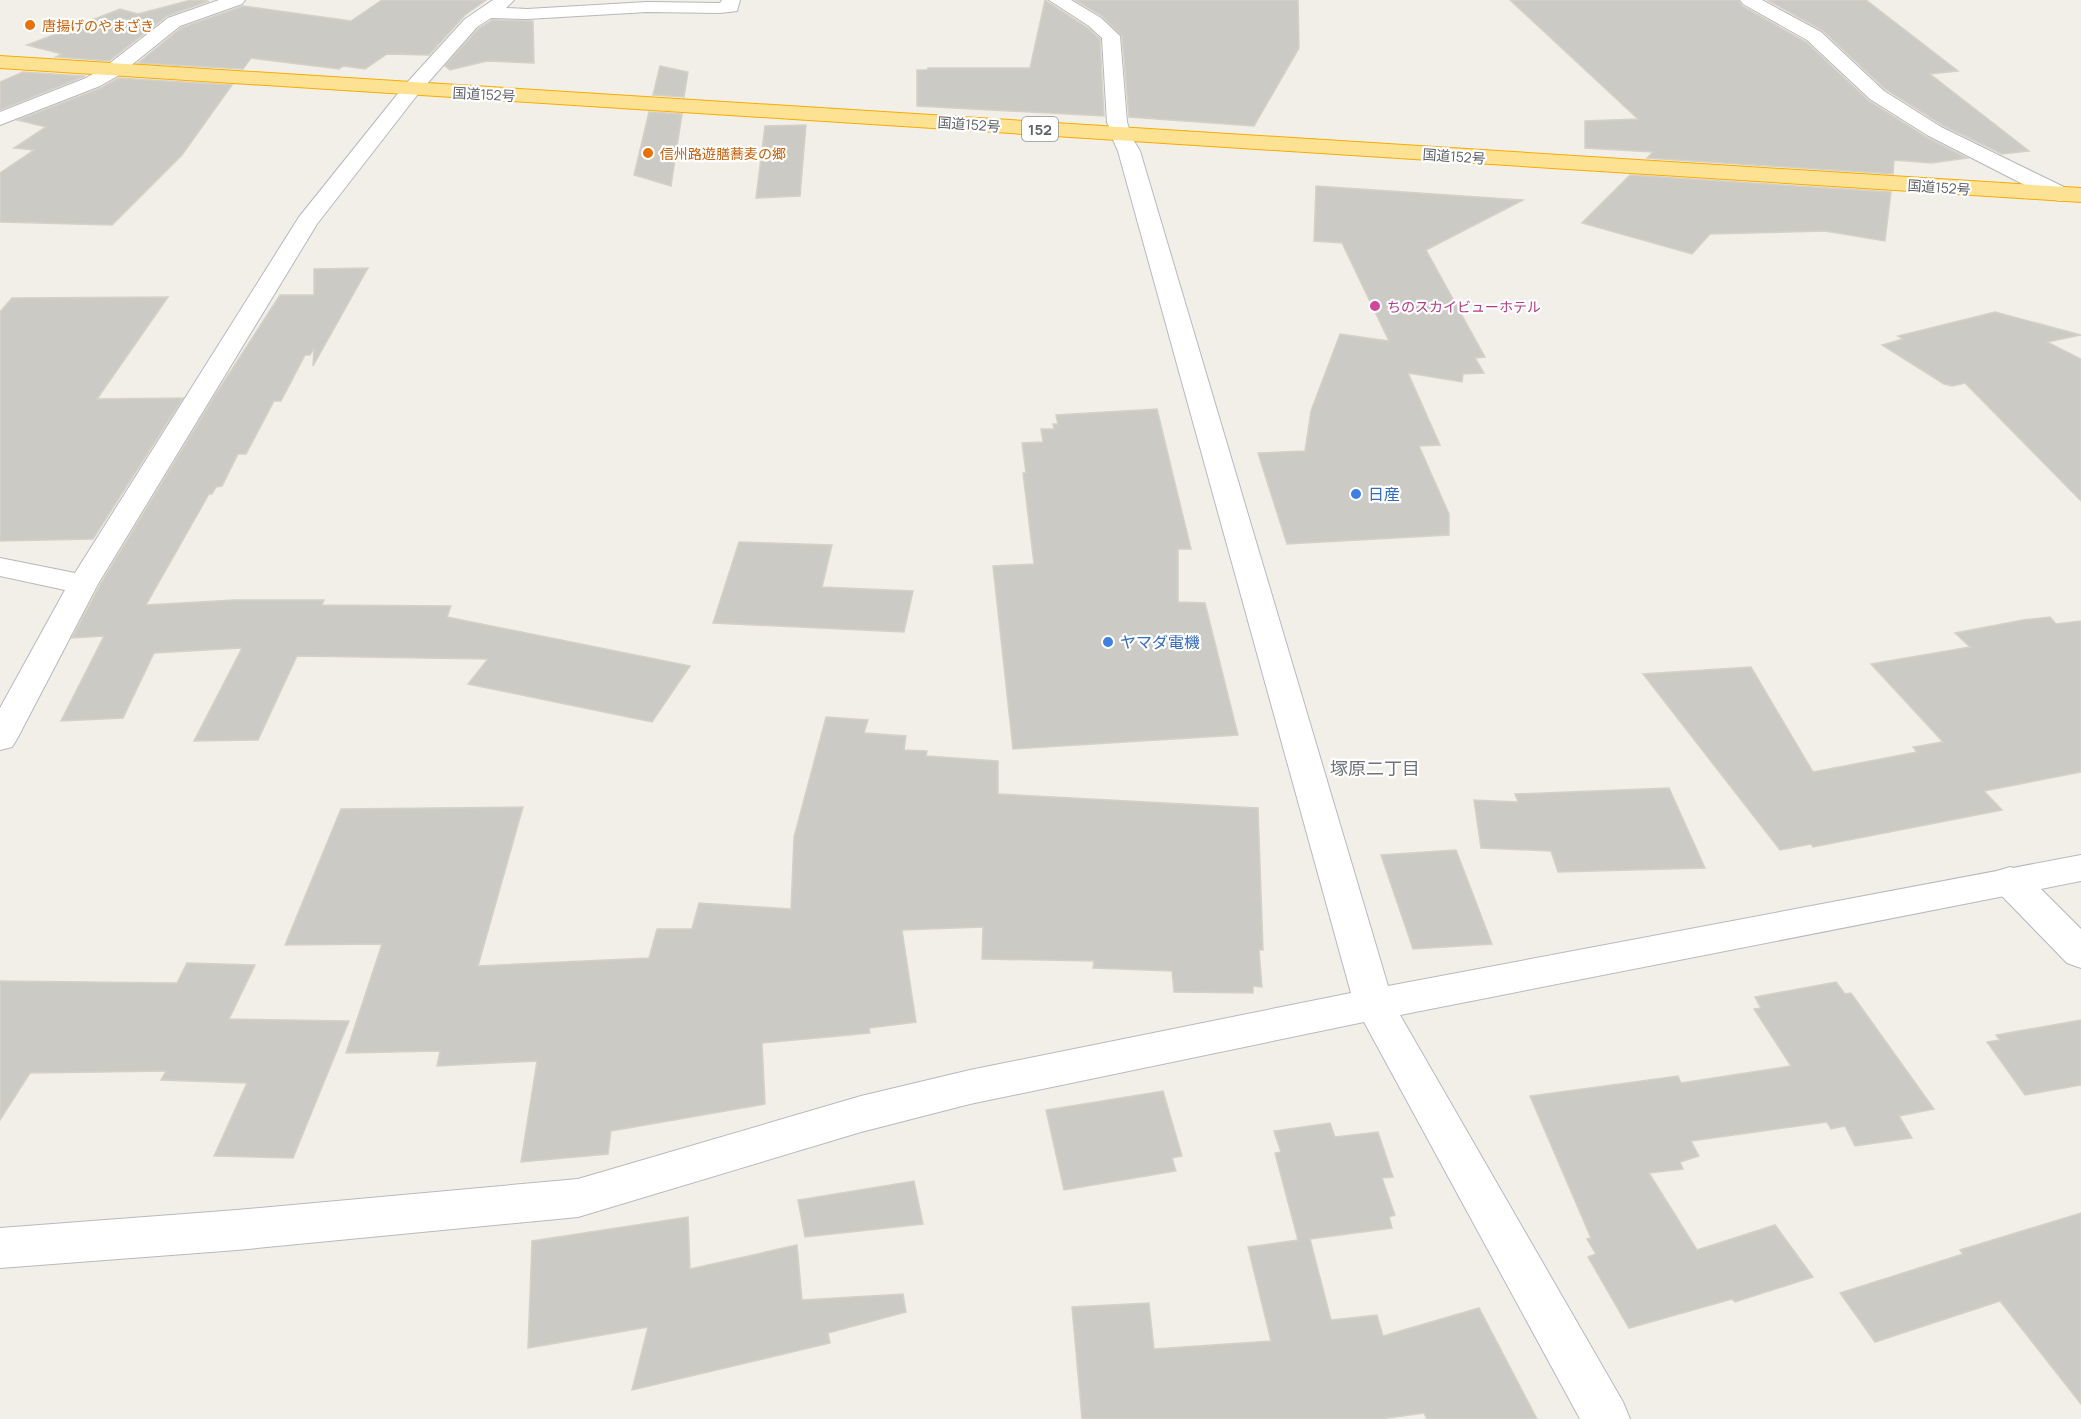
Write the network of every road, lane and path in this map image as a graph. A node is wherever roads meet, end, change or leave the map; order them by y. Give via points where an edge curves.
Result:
1 (236, 0) edge
2 (505, 0) edge
3 (731, 0) edge
4 (1058, 0) edge
5 (1749, 0) edge
6 (487, 12) junction
7 (0, 62) edge
8 (112, 71) junction
9 (411, 90) junction
10 (0, 119) edge
11 (1121, 135) junction
12 (2071, 195) edge
13 (0, 567) edge
14 (83, 584) junction
15 (0, 739) edge
16 (2081, 868) edge
17 (2010, 881) junction
18 (2081, 953) edge
19 (1374, 1004) junction
20 (0, 1248) edge
21 (1606, 1419) edge

1 - 8 street via 174,22
2 - 6 street
3 - 6 street via 731,7 720,8
4 - 11 street via 1111,36
5 - 12 street via 1814,36 1877,95 1934,131
6 - 9 street via 471,23
7 - 8 highway, 国道152号 / 152
8 - 9 highway, 国道152号 / 152
8 - 10 street
9 - 11 highway, 国道152号 / 152
9 - 14 street via 307,222
11 - 12 highway, 国道152号 / 152
11 - 19 street via 1129,150
13 - 14 street
14 - 15 street
16 - 17 street
17 - 18 street
17 - 19 street
19 - 20 street via 970,1087 861,1114 578,1198
19 - 21 street

